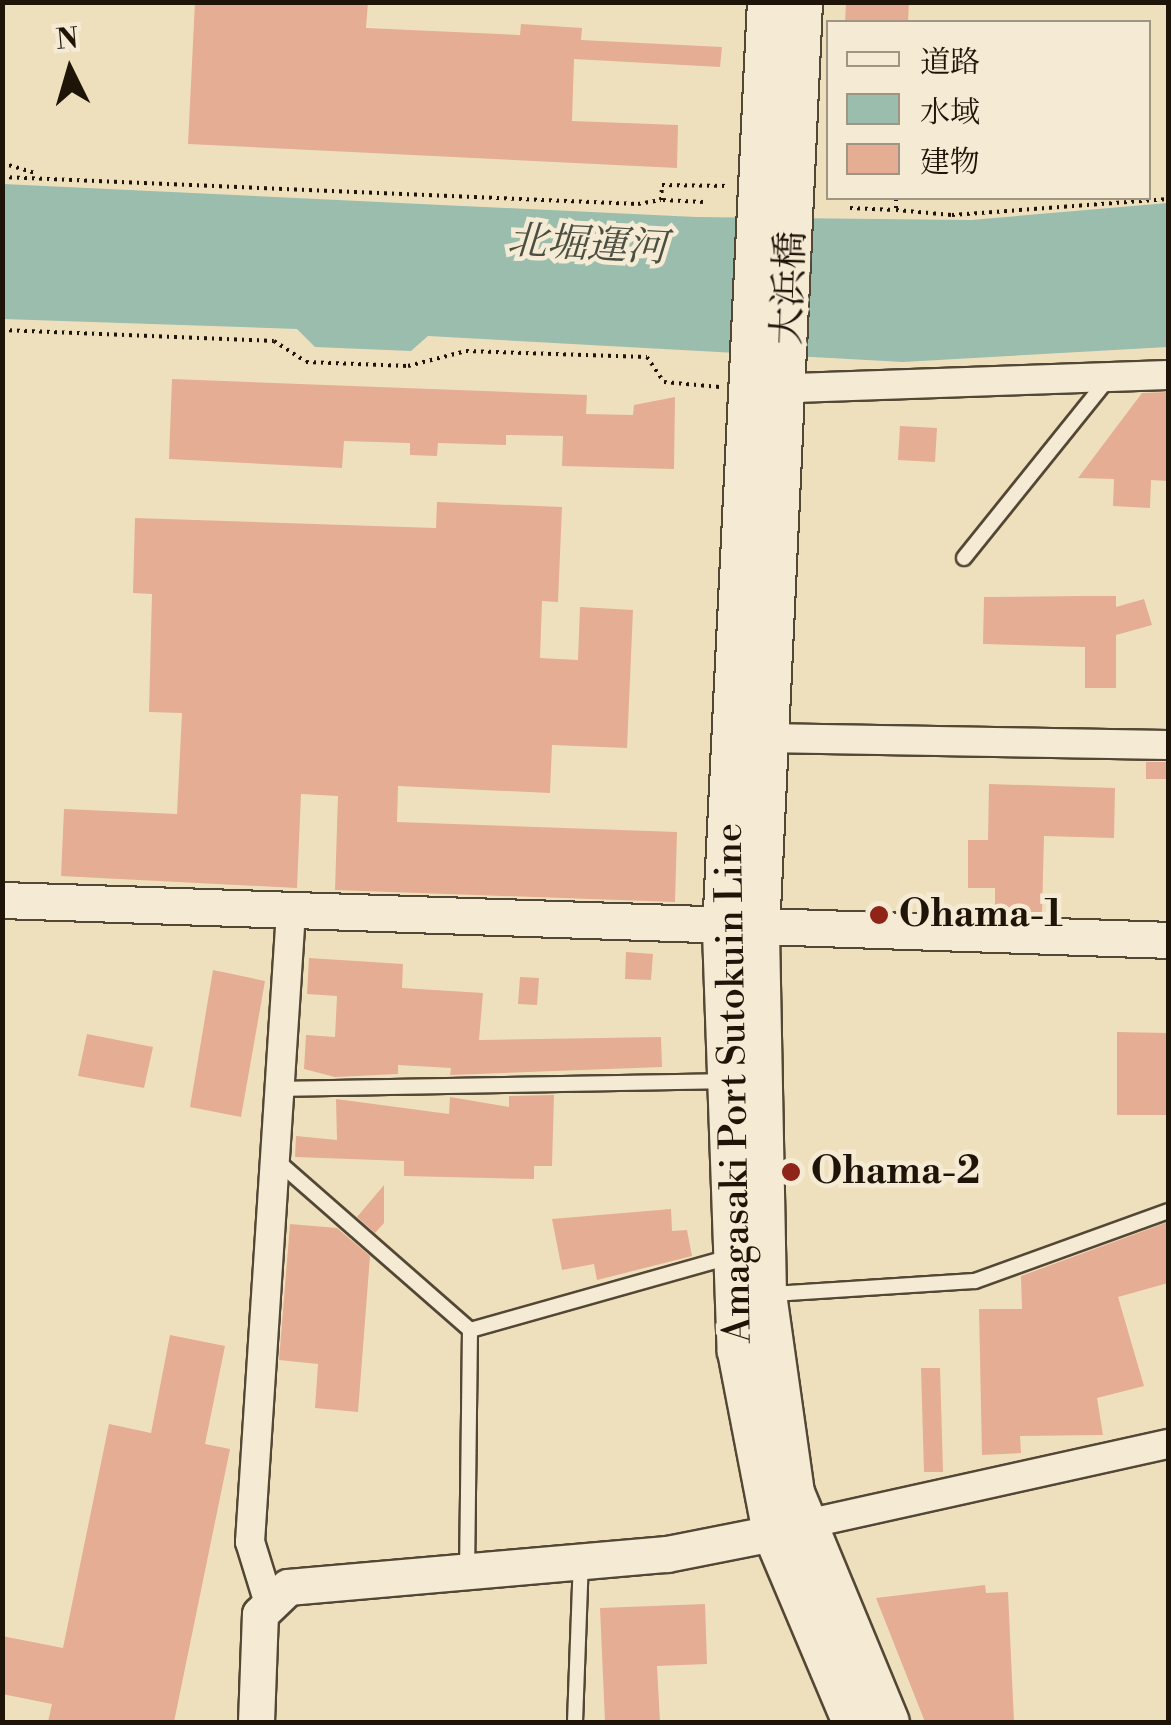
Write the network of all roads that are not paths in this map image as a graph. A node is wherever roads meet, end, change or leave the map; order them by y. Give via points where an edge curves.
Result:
1 (768, 2) edge
2 (802, 2) edge
3 (763, 200) junction
4 (1168, 375) edge
5 (768, 378) junction
6 (1108, 379) junction
7 (964, 558) dead end
8 (764, 738) junction
9 (1168, 744) edge
10 (2, 900) edge
11 (290, 912) junction
12 (741, 931) junction
13 (1168, 940) edge
14 (728, 1080) junction
15 (282, 1090) junction
16 (276, 1160) junction
17 (1168, 1210) edge
18 (734, 1256) junction
19 (766, 1294) junction
20 (470, 1330) junction
21 (1168, 1444) edge
22 (789, 1529) junction
23 (581, 1561) junction
24 (467, 1571) junction
25 (268, 1600) junction
26 (256, 1722) edge
27 (574, 1722) edge
28 (852, 1722) edge
29 (889, 1722) edge

1 - 3 main road
2 - 3 main road
3 - 5 main road, 大浜橋
4 - 6 street
5 - 6 street
5 - 8 main road, Amagasaki Port Sutokuin Line
5 - 12 main road, Amagasaki Port Sutokuin Line
6 - 7 lane
8 - 9 street
8 - 12 main road, Amagasaki Port Sutokuin Line
10 - 11 street
11 - 12 street
11 - 15 street
12 - 13 street
12 - 14 main road, Amagasaki Port Sutokuin Line
12 - 19 main road, Amagasaki Port Sutokuin Line
14 - 15 lane
14 - 18 main road, Amagasaki Port Sutokuin Line
15 - 16 street
16 - 20 lane
16 - 25 street via 250,1542
17 - 19 lane via 975,1281
18 - 20 lane
18 - 22 main road, Amagasaki Port Sutokuin Line via 746,1417
19 - 22 main road, Amagasaki Port Sutokuin Line
20 - 24 lane
21 - 22 street
22 - 23 street
22 - 28 main road, Amagasaki Port Sutokuin Line
22 - 29 main road, Amagasaki Port Sutokuin Line
23 - 24 street
23 - 27 lane
24 - 25 street via 288,1587
25 - 26 street

